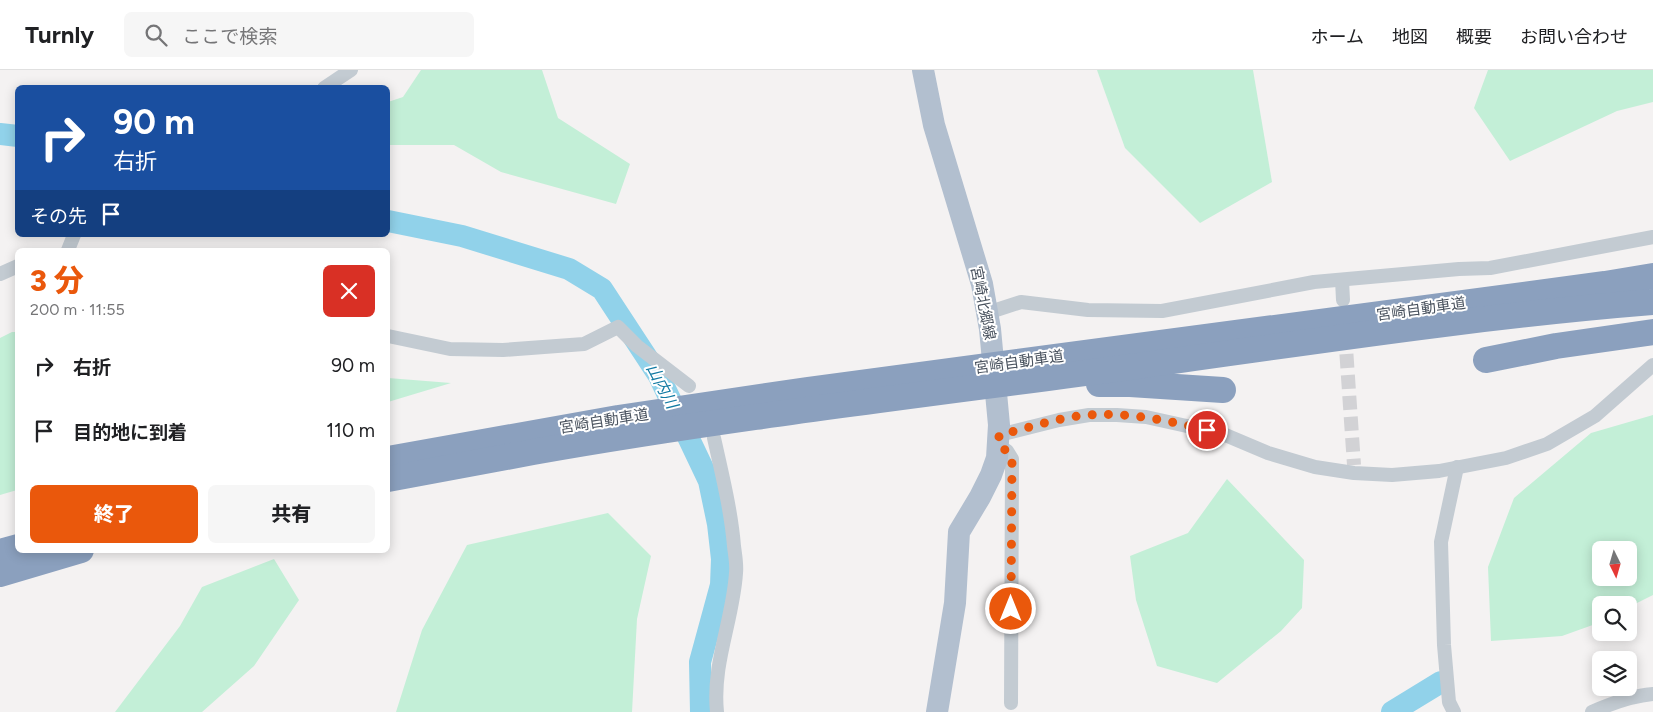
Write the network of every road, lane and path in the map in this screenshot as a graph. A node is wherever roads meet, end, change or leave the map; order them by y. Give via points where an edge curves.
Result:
1 (351, 70) edge
2 (923, 70) edge
3 (328, 85) edge
4 (1653, 237) edge
5 (15, 267) edge
6 (0, 274) edge
7 (1653, 276) edge
8 (1342, 280) junction
9 (1343, 300) dead end
10 (1653, 302) edge
11 (988, 321) junction
12 (1653, 332) edge
13 (390, 336) edge
14 (1486, 360) dead end
15 (1653, 365) edge
16 (689, 386) dead end
17 (1223, 390) dead end
18 (880, 400) junction
19 (999, 435) junction
20 (714, 438) dead end
21 (390, 460) edge
22 (1457, 467) junction
23 (390, 479) edge
24 (15, 548) edge
25 (0, 552) edge
26 (71, 553) edge
27 (0, 574) edge
28 (1653, 694) edge
29 (1011, 703) dead end
30 (717, 712) edge
31 (937, 712) edge
32 (1454, 712) edge
33 (1592, 712) edge

1 - 3 street
2 - 11 main road, 宮崎北郷線 via 934,125 982,284
4 - 8 street via 1490,268
5 - 6 street
7 - 21 highway, 宮崎自動車道 via 807,390 618,418
8 - 9 street
8 - 11 street via 1314,282 1162,311 1088,310 1021,302
10 - 18 highway, 宮崎自動車道 via 1411,329
11 - 19 main road, 宮崎北郷線
12 - 14 highway
13 - 16 street via 450,349 503,350 584,344 618,327
15 - 22 street via 1595,416 1547,444 1506,458
17 - 18 highway via 1088,384 923,402
18 - 23 highway, 宮崎自動車道 via 611,440
19 - 22 street via 1088,415 1117,415 1223,434 1268,453 1315,467 1392,475
19 - 29 street via 1012,459
19 - 31 main road, 宮崎北郷線 via 992,475 958,532 955,603
20 - 30 street via 732,516 736,571 716,681
22 - 32 street via 1441,542 1444,646 1449,702
24 - 25 highway
26 - 27 highway
28 - 33 street via 1637,695

